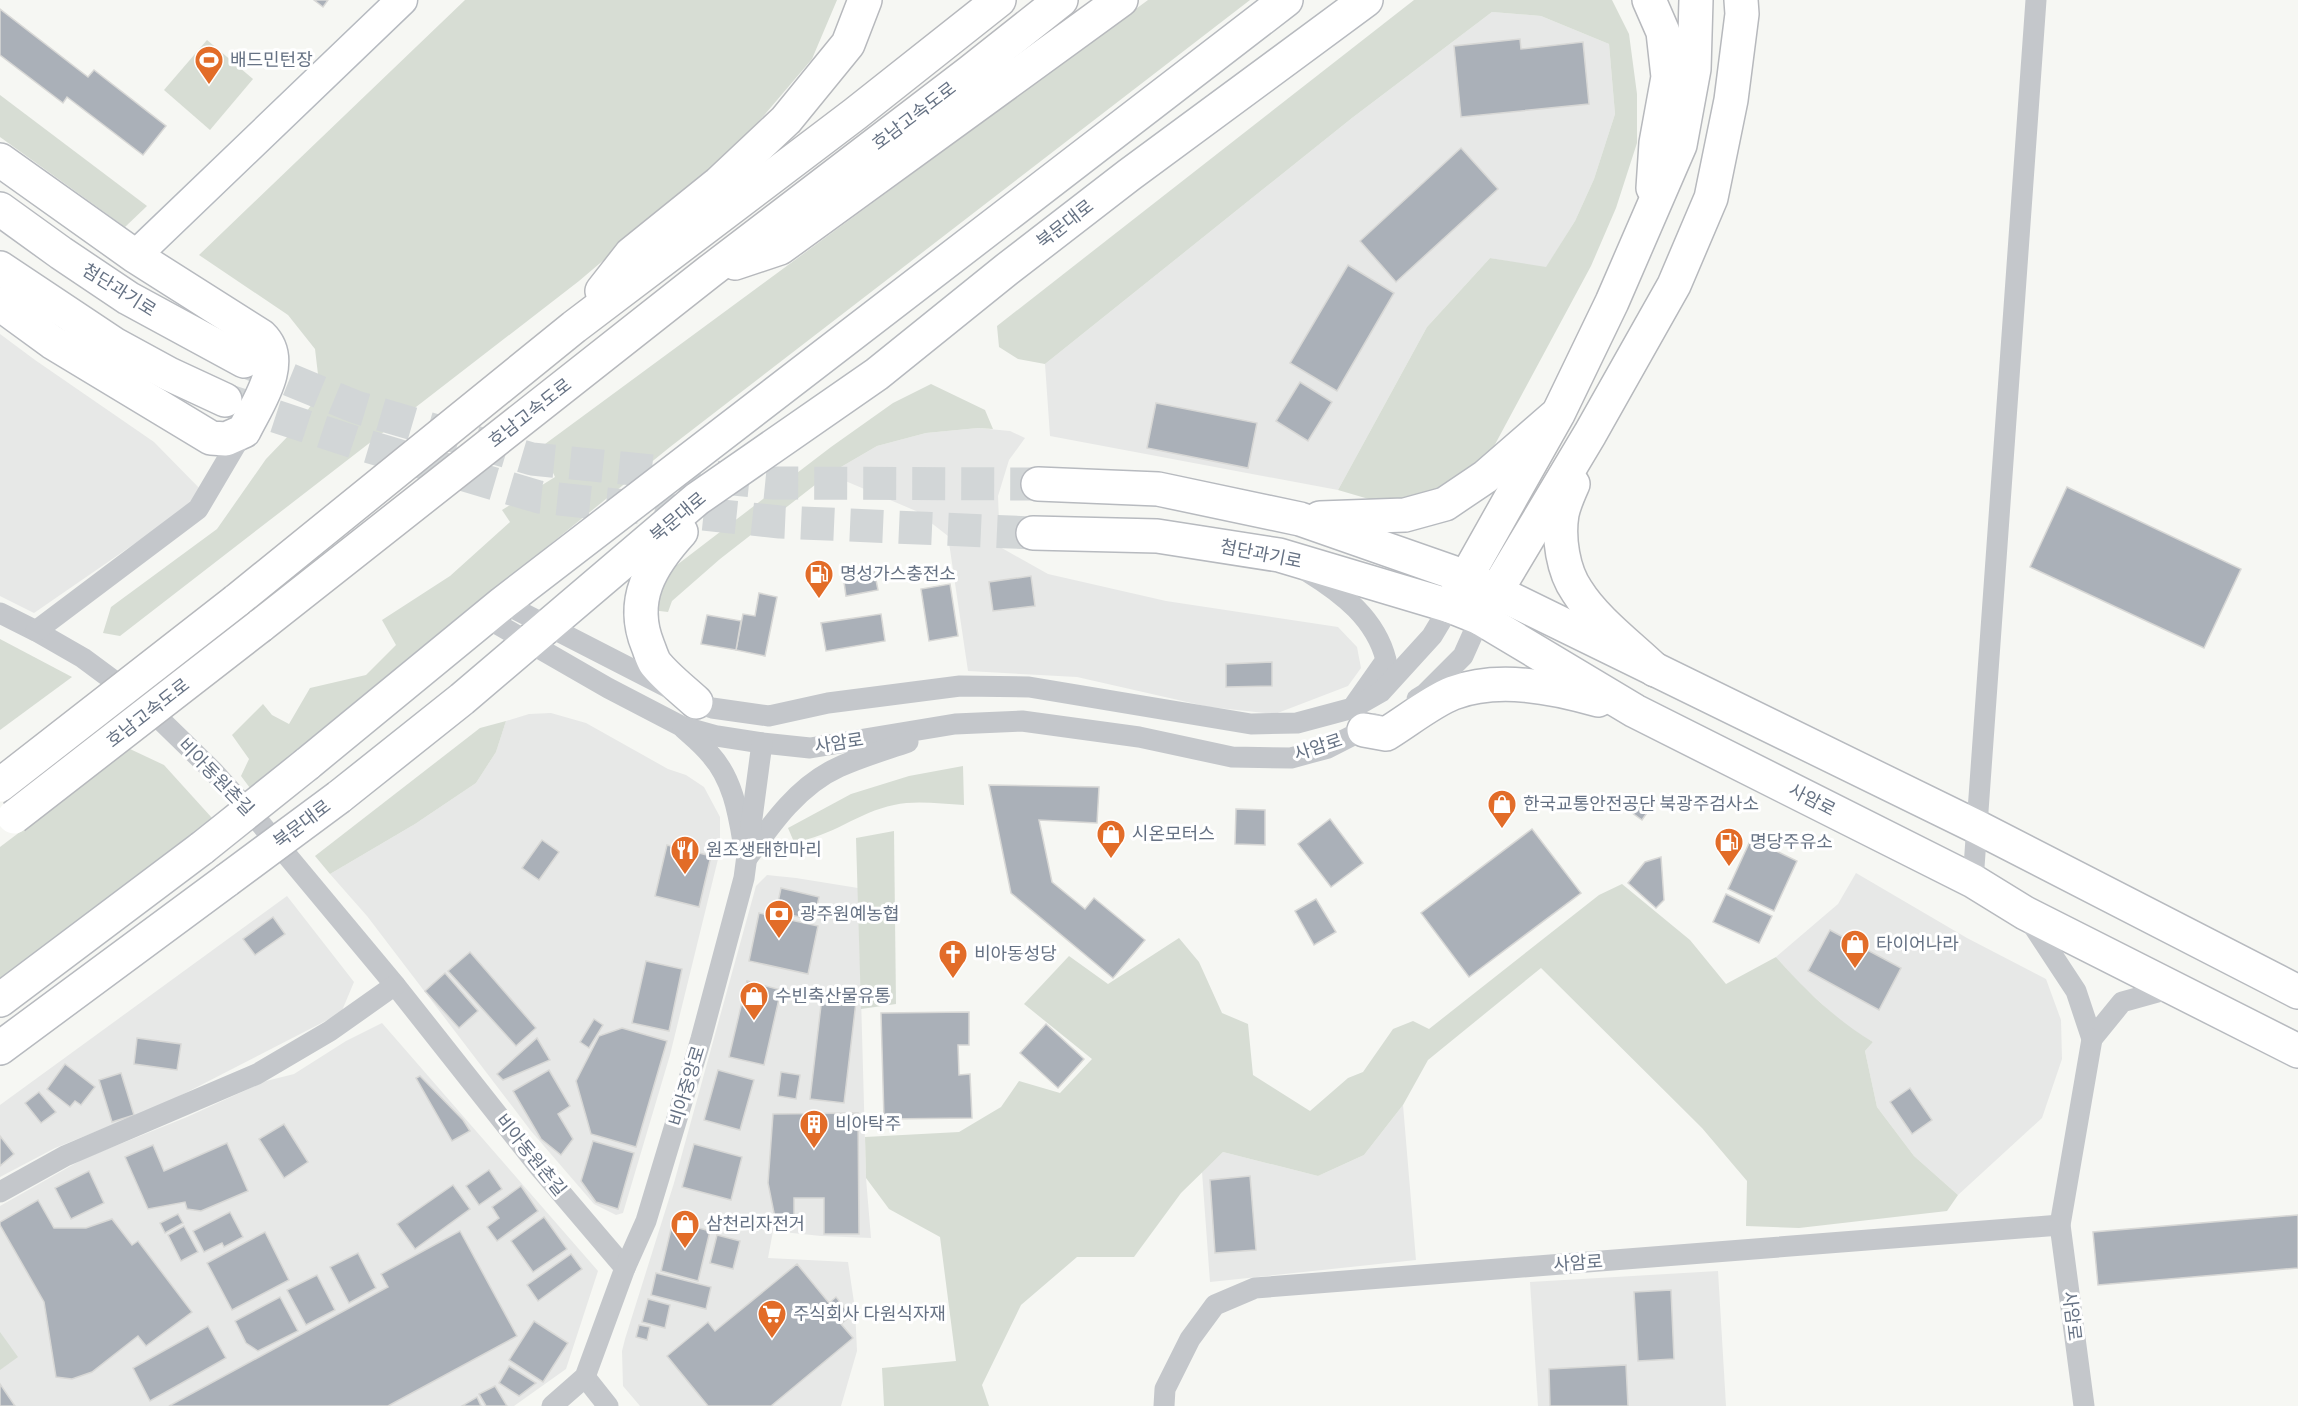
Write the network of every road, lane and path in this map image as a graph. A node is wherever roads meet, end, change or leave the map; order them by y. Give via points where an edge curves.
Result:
1 (402, 0) edge
2 (865, 0) edge
3 (999, 0) edge
4 (1061, 0) edge
5 (1121, 0) edge
6 (1286, 0) edge
7 (1366, 0) edge
8 (1649, 0) edge
9 (1696, 0) edge
10 (1721, 0) edge
11 (1741, 0) edge
12 (2036, 0) edge
13 (1731, 100) junction
14 (0, 160) edge
15 (0, 209) edge
16 (1652, 213) junction
17 (135, 255) junction
18 (0, 268) edge
19 (711, 271) junction
20 (0, 304) edge
21 (574, 327) junction
22 (244, 361) tunnel mouth
23 (225, 399) tunnel mouth
24 (1558, 414) junction
25 (244, 431) junction
26 (1590, 434) junction
27 (1038, 484) tunnel mouth
28 (697, 500) junction
29 (1300, 519) junction
30 (1033, 533) tunnel mouth
31 (1279, 555) junction
32 (1466, 578) junction
33 (1488, 605) junction
34 (1450, 606) junction
35 (494, 610) junction
36 (0, 613) edge
37 (36, 631) junction
38 (539, 634) junction
39 (1655, 670) junction
40 (1635, 711) junction
41 (688, 714) junction
42 (1359, 719) junction
43 (956, 724) junction
44 (762, 743) junction
45 (0, 785) edge
46 (7, 823) edge
47 (1977, 826) junction
48 (746, 860) junction
49 (1973, 881) junction
50 (2025, 912) junction
51 (395, 985) junction
52 (2176, 987) junction
53 (2298, 992) edge
54 (0, 1000) edge
55 (2092, 1039) junction
56 (0, 1048) edge
57 (2298, 1051) edge
58 (0, 1192) edge
59 (2060, 1225) junction
60 (625, 1268) junction
61 (585, 1377) junction
62 (552, 1406) edge
63 (608, 1406) edge
64 (1164, 1406) edge
65 (2084, 1406) edge

1 - 17 street
2 - 21 main road via 848,44 786,120 719,183 631,254
3 - 21 main road, 호남고속도로
4 - 19 main road, 호남고속도로
5 - 19 main road via 780,248
6 - 35 main road, 북문대로
7 - 28 main road, 북문대로 via 1129,175 877,374
8 - 16 main road via 1663,32 1668,76 1656,143
9 - 16 main road via 1695,69 1680,145
10 - 13 main road
11 - 13 main road
12 - 47 street
13 - 26 main road via 1711,198 1674,285
14 - 17 main road
15 - 22 main road, 첨단과기로 via 128,298
16 - 24 main road
17 - 25 main road via 266,341 273,371
18 - 23 main road via 114,344
19 - 46 main road, 호남고속도로, bridge
20 - 25 main road via 52,342 212,438 226,439
21 - 45 main road, 호남고속도로, bridge via 236,601
24 - 29 main road via 1485,477 1444,504 1405,515
24 - 32 main road
25 - 37 street via 198,509
26 - 33 main road
26 - 39 main road via 1563,514 1563,555 1576,591
27 - 29 main road via 1158,489
28 - 38 main road, 북문대로
28 - 41 main road via 682,531 660,554 646,580 641,606 643,634 654,662
29 - 32 main road, 사암로
30 - 31 main road, 첨단과기로 via 1157,536
31 - 34 main road, 첨단과기로
31 - 42 street, 사암로 via 1325,583 1353,606 1382,642 1386,660
32 - 33 main road, 사암로
32 - 34 main road
33 - 34 main road, 첨단과기로
33 - 39 main road, 사암로
33 - 40 main road, 사암로
33 - 42 street, 사암로 via 1463,656 1425,694
34 - 42 street, 사암로 via 1432,636
35 - 38 street, 사암로
35 - 54 main road, 북문대로, bridge via 202,848
36 - 37 street, 비아동원촌길
37 - 51 street, 비아동원촌길 via 83,658 141,701 213,771
38 - 41 street, 사암로 via 608,688
38 - 56 main road, 북문대로, bridge via 339,797
39 - 47 main road, 사암로
40 - 42 main road via 1546,688 1496,686 1452,694 1386,734
40 - 49 main road, 사암로
41 - 42 street, 사암로 via 712,708 769,716 960,686 1029,687 1251,724
41 - 44 street, 사암로 via 717,736
41 - 48 street via 734,795
42 - 43 street, 사암로 via 1328,748 1291,758 1232,757 1139,737 1022,721
43 - 44 street, 사암로 via 810,748
43 - 48 street via 837,768 780,813
44 - 48 street, 비아중앙로
47 - 49 street
47 - 53 main road, 사암로
48 - 60 street, 비아중앙로 via 701,1039 646,1221
49 - 50 main road, 사암로
50 - 52 main road, 사암로
50 - 55 street, 사암로 via 2076,991
51 - 58 street via 330,1031 257,1074 65,1156
51 - 60 street, 비아동원촌길 via 539,1167
52 - 55 street, 사암로 via 2122,1002
52 - 57 main road, 사암로
55 - 59 street, 사암로
59 - 64 street, 사암로 via 1255,1288 1215,1305 1190,1338 1165,1389
59 - 65 street, 사암로
60 - 61 street, 비아중앙로
61 - 62 street, 비아중앙로
61 - 63 street

